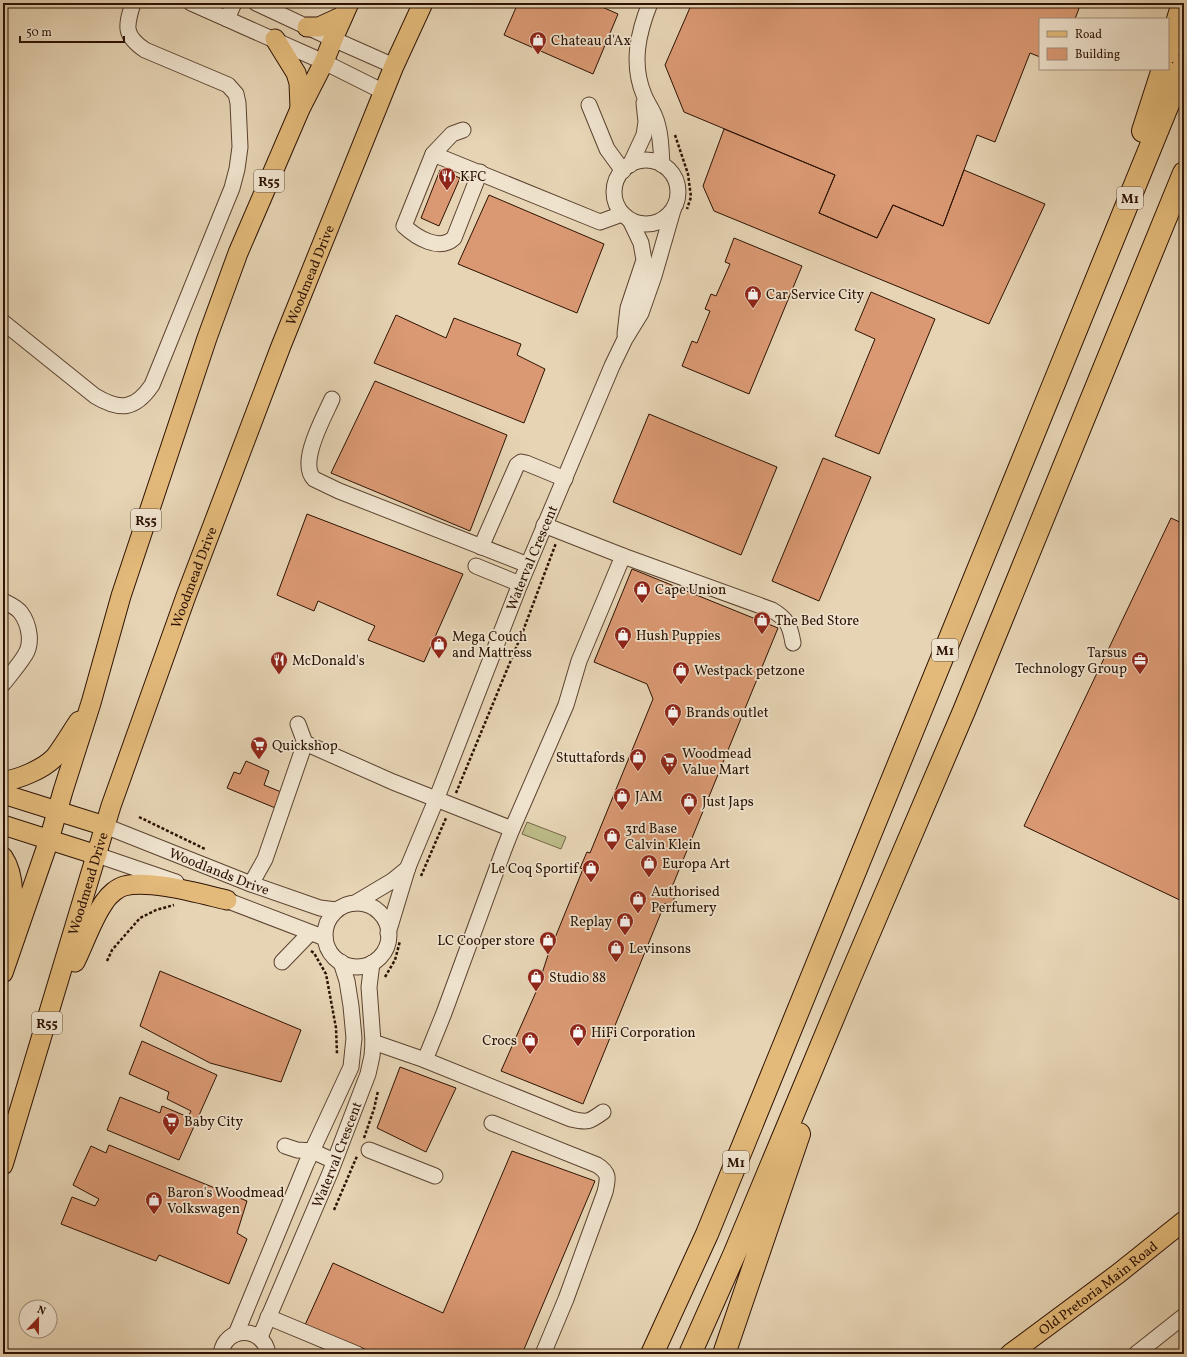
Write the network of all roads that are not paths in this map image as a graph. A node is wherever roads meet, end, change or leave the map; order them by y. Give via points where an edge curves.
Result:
1 (133, 3) edge
2 (191, 3) edge
3 (234, 3) edge
4 (256, 3) edge
5 (423, 3) edge
6 (650, 3) edge
7 (1183, 3) edge
8 (346, 10) edge
9 (227, 18) junction
10 (307, 27) junction
11 (275, 39) junction
12 (333, 39) junction
13 (1169, 49) edge
14 (324, 62) junction
15 (1184, 65) edge
16 (394, 66) junction
17 (1163, 70) edge
18 (384, 92) junction
19 (644, 96) junction
20 (589, 105) dead end
21 (300, 109) junction
22 (463, 130) dead end
23 (433, 154) junction
24 (662, 165) junction
25 (626, 168) junction
26 (480, 172) junction
27 (1184, 173) edge
28 (1184, 187) edge
29 (673, 210) junction
30 (626, 217) junction
31 (1160, 230) junction
32 (3, 322) edge
33 (1076, 332) junction
34 (625, 339) junction
35 (332, 399) dead end
36 (565, 479) junction
37 (544, 525) junction
38 (481, 547) junction
39 (623, 556) junction
40 (528, 565) junction
41 (476, 566) dead end
42 (520, 584) junction
43 (3, 601) edge
44 (793, 643) dead end
45 (3, 684) edge
46 (91, 703) junction
47 (298, 724) dead end
48 (305, 743) junction
49 (3, 780) edge
50 (3, 794) edge
51 (436, 800) junction
52 (57, 810) junction
53 (3, 825) edge
54 (105, 826) junction
55 (512, 829) junction
56 (49, 840) junction
57 (97, 855) junction
58 (3, 857) edge
59 (408, 867) junction
60 (251, 884) junction
61 (227, 900) junction
62 (355, 903) junction
63 (336, 910) junction
64 (388, 932) junction
65 (306, 938) junction
66 (325, 938) junction
67 (3, 952) edge
68 (282, 962) dead end
69 (341, 962) junction
70 (372, 963) junction
71 (3, 973) edge
72 (848, 982) junction
73 (48, 1021) junction
74 (373, 1042) junction
75 (425, 1060) junction
76 (603, 1112) dead end
77 (492, 1123) dead end
78 (291, 1148) dead end
79 (369, 1150) dead end
80 (309, 1157) junction
81 (3, 1166) edge
82 (332, 1167) junction
83 (435, 1176) dead end
84 (1184, 1221) edge
85 (1184, 1316) edge
86 (268, 1317) junction
87 (236, 1334) junction
88 (260, 1338) junction
89 (221, 1354) edge
90 (268, 1354) edge
91 (357, 1354) edge
92 (543, 1354) edge
93 (652, 1354) edge
94 (690, 1354) edge
95 (724, 1354) edge
96 (1010, 1354) edge
97 (1136, 1354) edge

1 - 32 street via 127,22 131,39 145,50 228,85 236,94 238,103 240,147 232,188 152,385 135,403 122,406 108,404
2 - 9 street
3 - 9 street
4 - 10 street
5 - 16 main road, Woodmead Drive / R55
6 - 19 street via 636,52 636,65
7 - 13 highway
8 - 10 main road via 319,27
8 - 12 main road, R55
9 - 11 street
10 - 12 street
11 - 14 street
11 - 21 main road via 296,73
12 - 14 main road, R55
12 - 16 street
14 - 18 street
14 - 21 main road, R55
15 - 33 highway, M1
16 - 18 main road, Woodmead Drive / R55
17 - 33 highway
18 - 54 main road, Woodmead Drive / R55 via 280,346 186,596
19 - 24 street via 655,116
19 - 25 street via 644,135
20 - 25 street via 607,149
21 - 46 main road, R55 via 238,253 207,338 121,596
22 - 23 street via 452,134
23 - 26 street
23 - 26 street via 404,226 422,240 440,244 454,238
24 - 25 street via 639,161
24 - 29 street via 672,174 676,183 678,192
25 - 30 street via 617,178 614,197 617,206
26 - 30 street via 600,222
27 - 31 highway, M1
28 - 31 highway
29 - 30 street via 658,222 649,224
29 - 34 street, Waterval Crescent via 641,313
30 - 34 street, Waterval Crescent via 641,243 644,260 628,308
31 - 72 highway, M1 via 964,711
33 - 93 highway, M1 via 706,1234
34 - 36 street, Waterval Crescent
35 - 38 street via 311,448 309,468 314,479
36 - 37 street, Waterval Crescent
36 - 38 street via 526,463 521,462 517,465
37 - 39 street
37 - 40 street, Waterval Crescent
38 - 40 street
39 - 44 street via 772,610 790,627
39 - 55 street via 582,654 566,705
40 - 42 street, Waterval Crescent
41 - 42 street
42 - 51 street, Waterval Crescent
43 - 45 street via 21,613 29,635 26,654
46 - 49 main road via 54,758 28,774
46 - 52 main road, R55
47 - 48 street
48 - 51 street
48 - 60 street via 265,859
50 - 52 main road
51 - 55 street
51 - 59 street, Waterval Crescent
52 - 54 main road
52 - 56 main road, R55
53 - 56 main road
54 - 57 main road, Woodmead Drive / R55
54 - 60 street, Woodlands Drive
55 - 75 street
56 - 57 main road
56 - 71 main road, R55
57 - 61 street, Woodlands Drive
57 - 73 main road, Woodmead Drive / R55
58 - 67 main road via 11,879 13,902
59 - 62 street, Waterval Crescent via 392,881
59 - 64 street, Waterval Crescent
60 - 63 street, Woodlands Drive via 320,908
61 - 65 street, Woodlands Drive
61 - 73 main road via 176,888 141,884 117,889 100,909
62 - 63 street
62 - 64 street via 375,909 382,916
63 - 66 street via 326,927
64 - 70 street via 386,947
65 - 66 street, Woodlands Drive
65 - 68 street
66 - 69 street via 333,956
69 - 70 street via 351,966
69 - 80 street, Waterval Crescent via 351,1006 354,1038 351,1067
70 - 74 street, Waterval Crescent via 369,987
72 - 94 highway, M1
72 - 95 highway via 803,1124
73 - 81 main road, Woodmead Drive / R55
74 - 75 street
74 - 82 street, Waterval Crescent via 368,1074
75 - 76 street via 571,1119 588,1122
77 - 92 street via 597,1166 607,1174 605,1192
78 - 80 street via 301,1159
79 - 83 street
80 - 82 street
80 - 87 street, Waterval Crescent
82 - 86 street, Waterval Crescent
84 - 96 main road, Old Pretoria Main Road
85 - 97 street
86 - 88 street, Waterval Crescent
86 - 91 street
87 - 88 street via 244,1332
87 - 89 street via 226,1341
88 - 90 street

